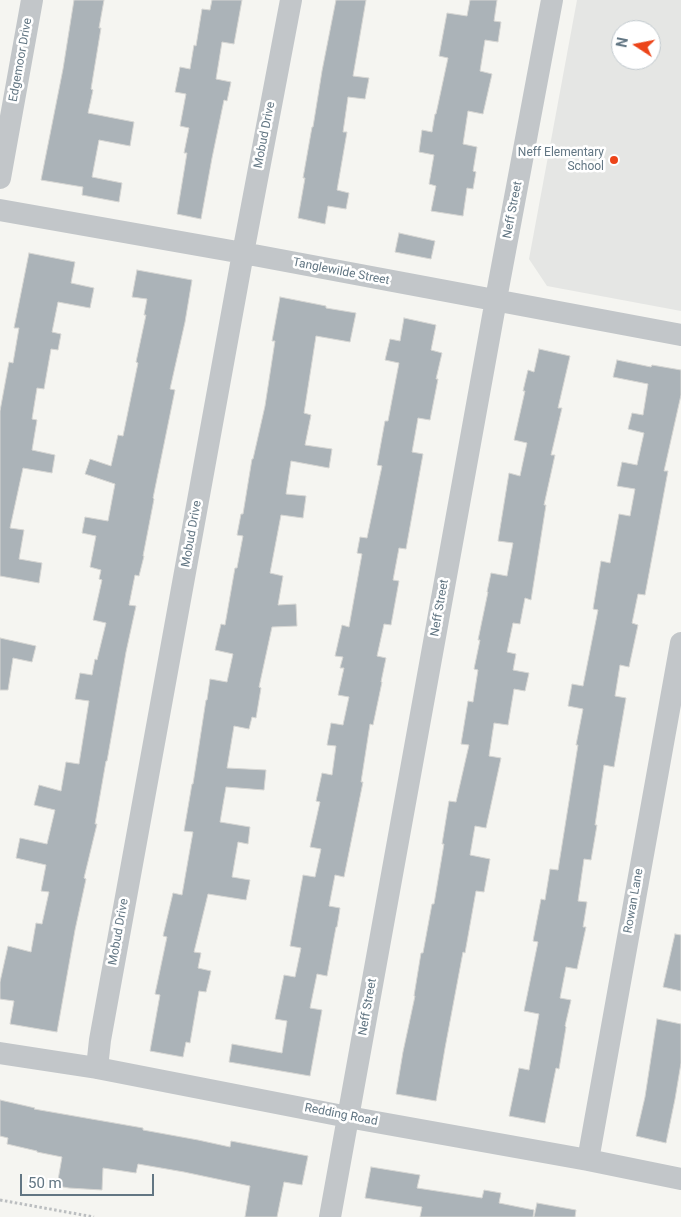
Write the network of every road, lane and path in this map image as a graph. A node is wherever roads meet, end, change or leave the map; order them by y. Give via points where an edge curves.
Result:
1 (32, 0) edge
2 (291, 0) edge
3 (552, 0) edge
4 (0, 178) edge
5 (0, 210) edge
6 (243, 253) junction
7 (496, 301) junction
8 (681, 336) edge
9 (681, 643) edge
10 (0, 1053) edge
11 (98, 1068) junction
12 (348, 1117) junction
13 (588, 1160) junction
14 (681, 1179) edge
15 (0, 1200) edge
16 (94, 1217) edge
17 (330, 1217) edge

1 - 4 street, Edgemoor Drive
2 - 6 street, Mobud Drive
3 - 7 street, Neff Street
5 - 6 street, Tanglewilde Street
6 - 7 street, Tanglewilde Street
6 - 11 street, Mobud Drive via 100,1040
7 - 8 street, Tanglewilde Street
7 - 12 street, Neff Street
9 - 13 street, Rowan Lane
10 - 11 street, Redding Road
11 - 12 street, Redding Road
12 - 13 street, Redding Road
12 - 17 street, Neff Street
13 - 14 street, Redding Road
15 - 16 path

